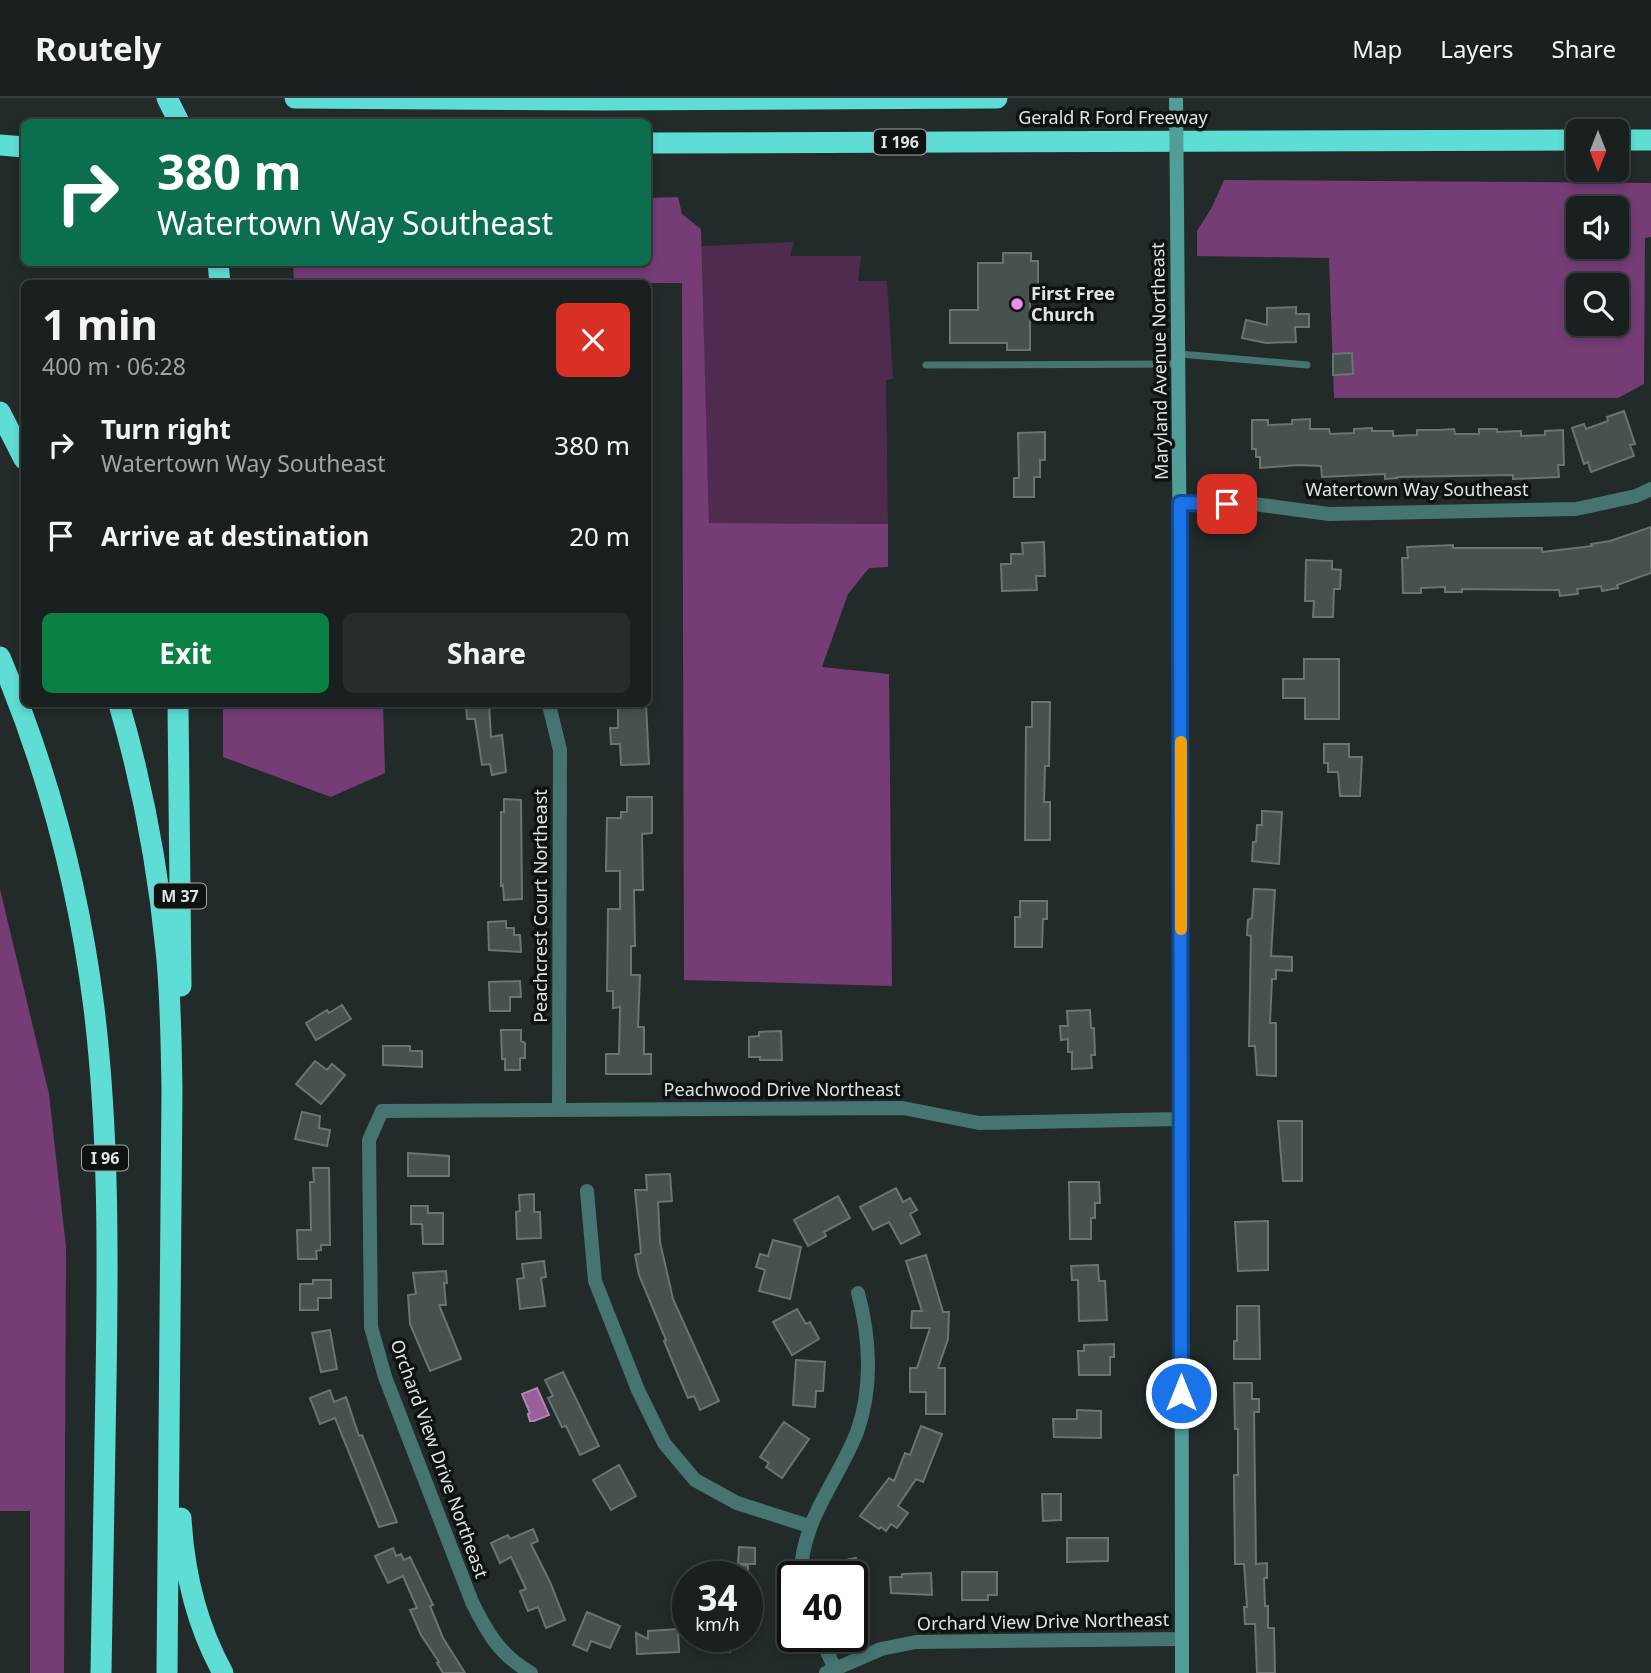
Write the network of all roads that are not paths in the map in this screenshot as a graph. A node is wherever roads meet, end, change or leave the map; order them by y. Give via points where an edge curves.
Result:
1 (167, 98) edge
2 (296, 98) edge
3 (997, 98) edge
4 (1176, 98) edge
5 (178, 119) edge
6 (1566, 140) edge
7 (1629, 140) edge
8 (1651, 140) edge
9 (651, 143) edge
10 (0, 145) edge
11 (21, 147) edge
12 (1180, 359) junction
13 (926, 365) dead end
14 (1307, 365) dead end
15 (0, 412) edge
16 (21, 453) edge
17 (1651, 489) edge
18 (1180, 503) junction
19 (0, 657) edge
20 (120, 707) edge
21 (178, 707) edge
22 (550, 707) edge
23 (172, 1089) junction
24 (559, 1110) junction
25 (382, 1111) joint
26 (1181, 1119) junction
27 (587, 1191) dead end
28 (858, 1293) dead end
29 (170, 1352) junction
30 (809, 1526) junction
31 (801, 1561) edge
32 (1181, 1639) junction
33 (825, 1652) edge
34 (831, 1671) edge
35 (101, 1673) edge
36 (167, 1673) edge
37 (223, 1673) edge
38 (531, 1673) edge
39 (1182, 1673) edge

1 - 5 highway
2 - 3 highway, Gerald R Ford Freeway
4 - 12 street, Maryland Avenue Northeast, bridge
6 - 9 highway, Gerald R Ford Freeway / I 196
7 - 8 highway
10 - 11 highway
12 - 13 lane
12 - 14 lane
12 - 18 street, Maryland Avenue Northeast
15 - 16 highway
17 - 18 street, Watertown Way Southeast via 1576,509 1329,513
18 - 26 street, Maryland Avenue Northeast
19 - 35 highway, I 96 via 59,830 94,1009 107,1240
20 - 23 highway via 163,918
21 - 23 highway, M 37 via 182,955
22 - 24 street, Peachcrest Court Northeast via 560,750
23 - 29 highway
24 - 25 street, Peachwood Drive Northeast
24 - 26 street, Peachwood Drive Northeast via 904,1108 979,1123
25 - 38 street, Orchard View Drive Northeast via 369,1140 371,1327 385,1377 472,1602 489,1637 515,1664
26 - 32 street, Maryland Avenue Northeast
27 - 30 street via 595,1281 664,1443 695,1480 737,1503
28 - 30 street via 868,1359 866,1400 857,1433
29 - 36 highway
29 - 37 highway via 185,1560 194,1606
30 - 31 street
32 - 34 street, Orchard View Drive Northeast via 916,1642 881,1649
32 - 39 street, Maryland Avenue Northeast
33 - 34 street

